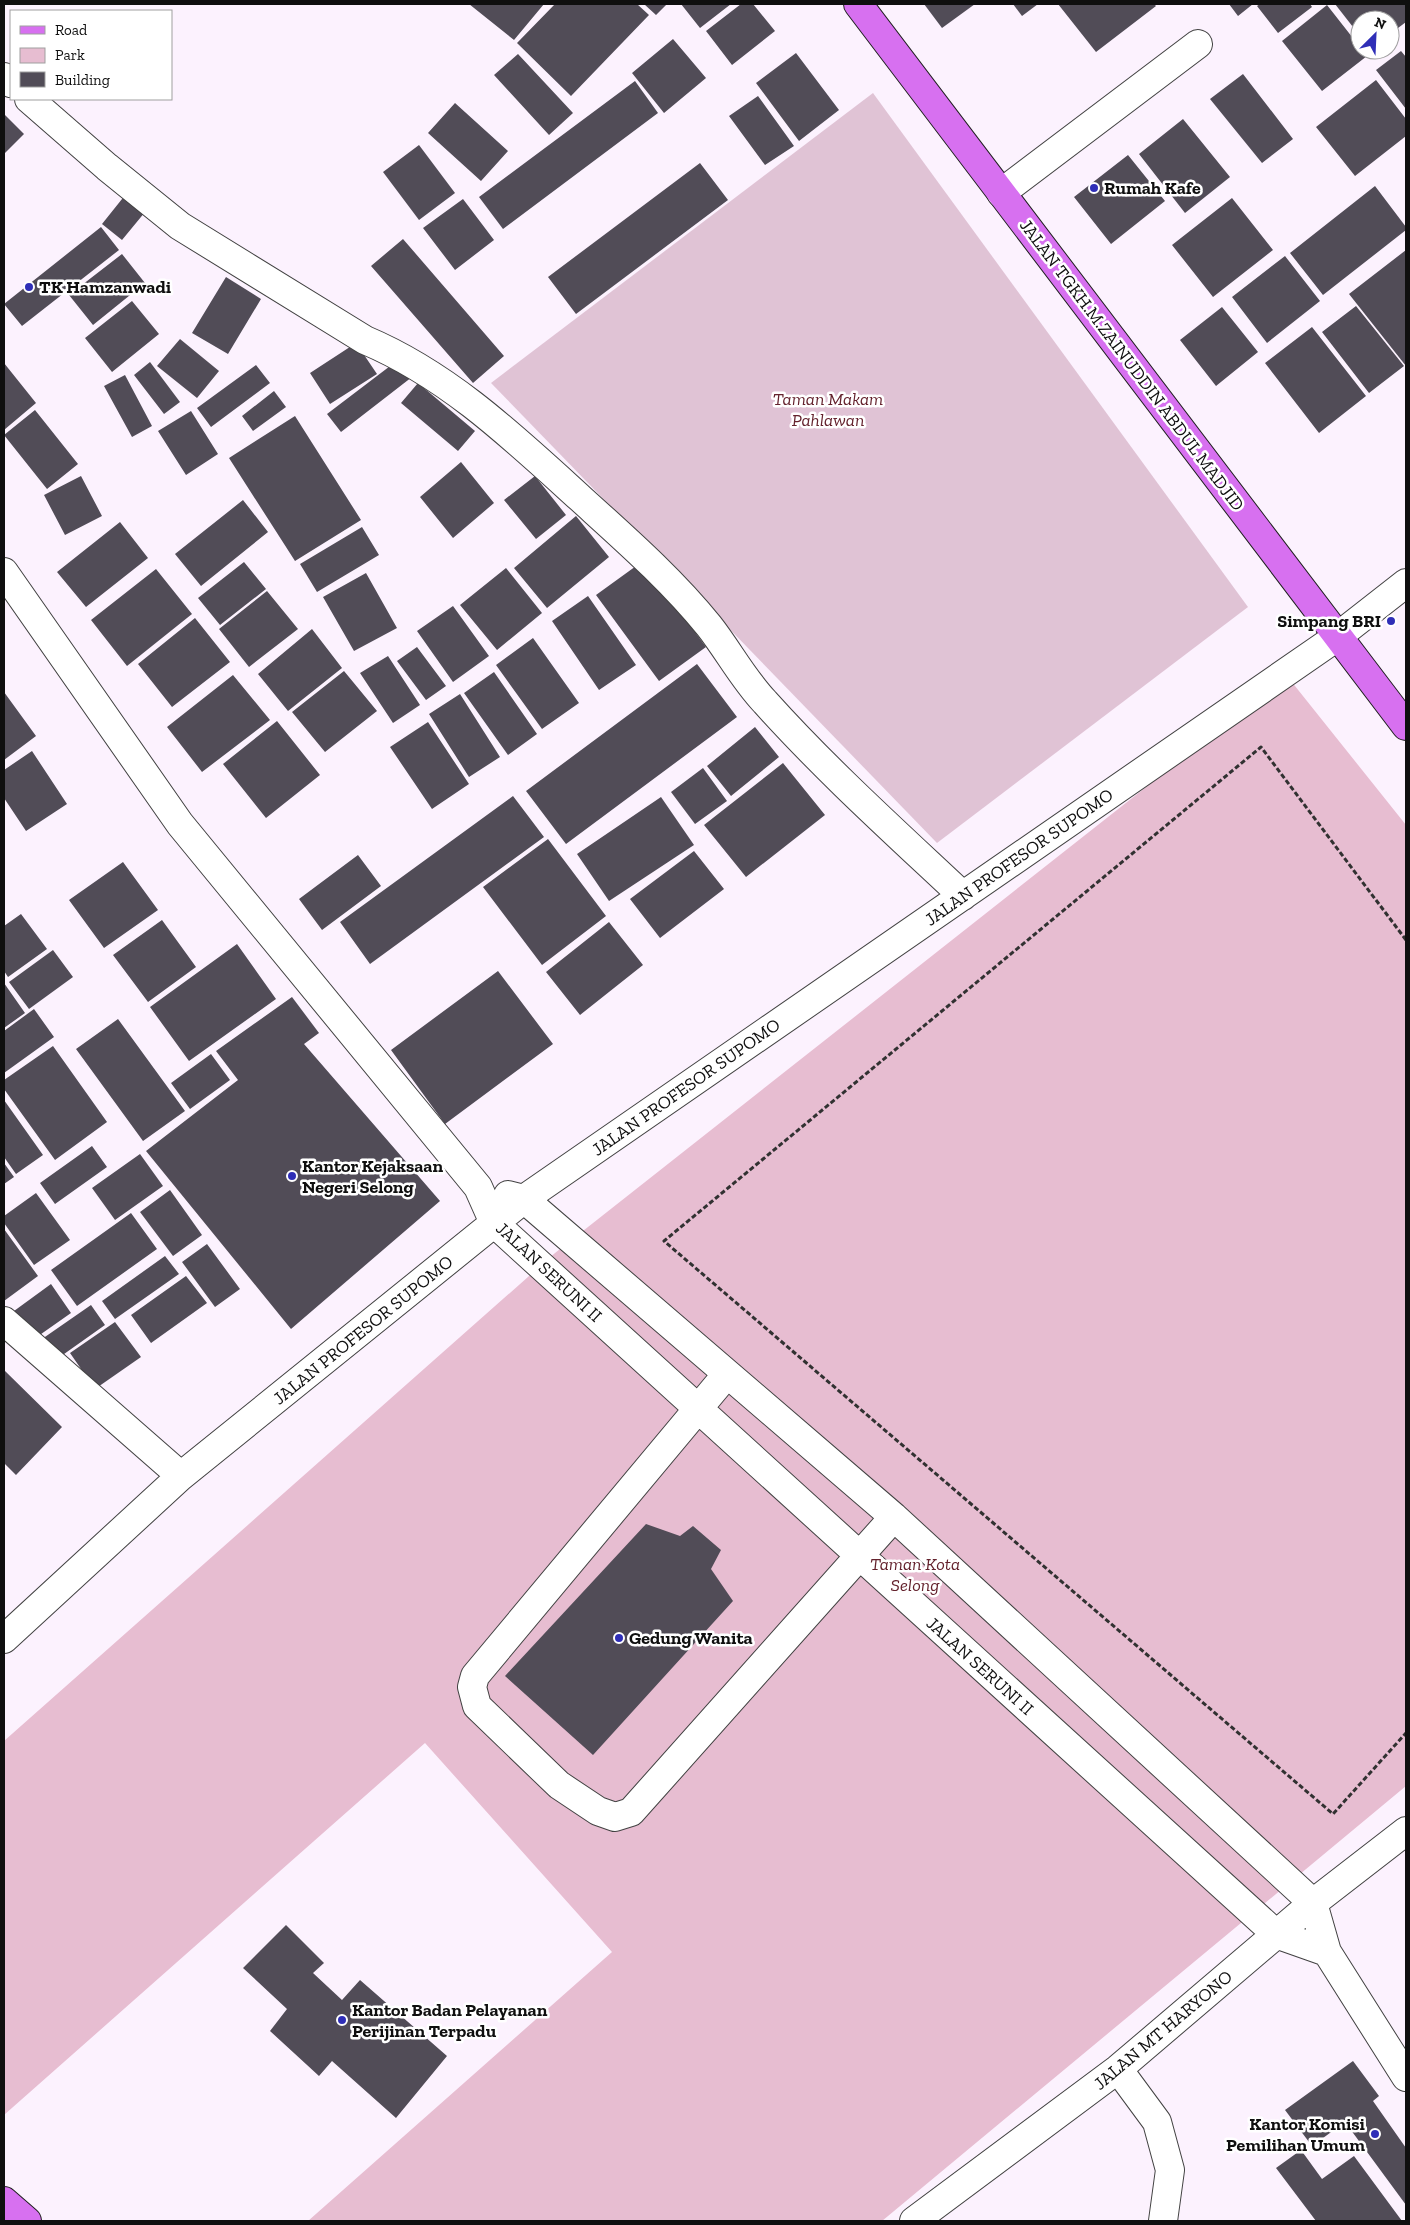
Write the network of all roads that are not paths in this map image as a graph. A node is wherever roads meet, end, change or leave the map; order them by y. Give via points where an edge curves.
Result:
1 (858, 4) edge
2 (1198, 44) dead end
3 (30, 100) edge
4 (1001, 193) junction
5 (4, 572) edge
6 (1406, 584) edge
7 (1337, 636) junction
8 (1406, 726) edge
9 (963, 896) junction
10 (478, 1187) junction
11 (524, 1199) junction
12 (494, 1222) junction
13 (4, 1322) edge
14 (727, 1374) junction
15 (698, 1410) junction
16 (181, 1476) junction
17 (894, 1517) junction
18 (861, 1557) junction
19 (4, 1639) edge
20 (1406, 1831) edge
21 (1313, 1903) junction
22 (1276, 1934) junction
23 (1327, 1952) junction
24 (1118, 2070) junction
25 (1406, 2078) edge
26 (4, 2201) edge
27 (26, 2221) edge
28 (914, 2221) edge
29 (1163, 2221) edge

1 - 4 main road, JALAN TGKH.M.ZAINUDDIN ABDUL MADJID
2 - 4 street
3 - 9 street via 180,226 364,340 396,353 434,376 495,421 662,575 709,626 762,700 802,743
4 - 7 main road, JALAN TGKH.M.ZAINUDDIN ABDUL MADJID
5 - 10 street via 180,824
6 - 7 street, JALAN PROFESOR SUPOMO
7 - 8 main road, JALAN TGKH.M.ZAINUDDIN ABDUL MADJID
7 - 9 street, JALAN PROFESOR SUPOMO
9 - 11 street, JALAN PROFESOR SUPOMO
10 - 11 street, JALAN SERUNI II
10 - 12 street, JALAN SERUNI II
11 - 12 street, JALAN PROFESOR SUPOMO
11 - 14 street, JALAN SERUNI II
12 - 15 street, JALAN SERUNI II
12 - 16 street, JALAN PROFESOR SUPOMO
13 - 16 street
14 - 15 street
14 - 17 street, JALAN SERUNI II
15 - 18 street, JALAN SERUNI II
15 - 18 street via 475,1676 472,1686 477,1706 559,1785 598,1811 615,1817 631,1812
16 - 19 street, JALAN PROFESOR SUPOMO
17 - 18 street
17 - 21 street, JALAN SERUNI II
18 - 22 street, JALAN SERUNI II
20 - 21 street, JALAN MT HARYONO
21 - 22 street, JALAN MT HARYONO
21 - 23 street
22 - 23 street, JALAN SERUNI II
22 - 24 street, JALAN MT HARYONO
23 - 25 street
24 - 28 street, JALAN MT HARYONO
24 - 29 street via 1157,2122 1170,2170
26 - 27 main road

